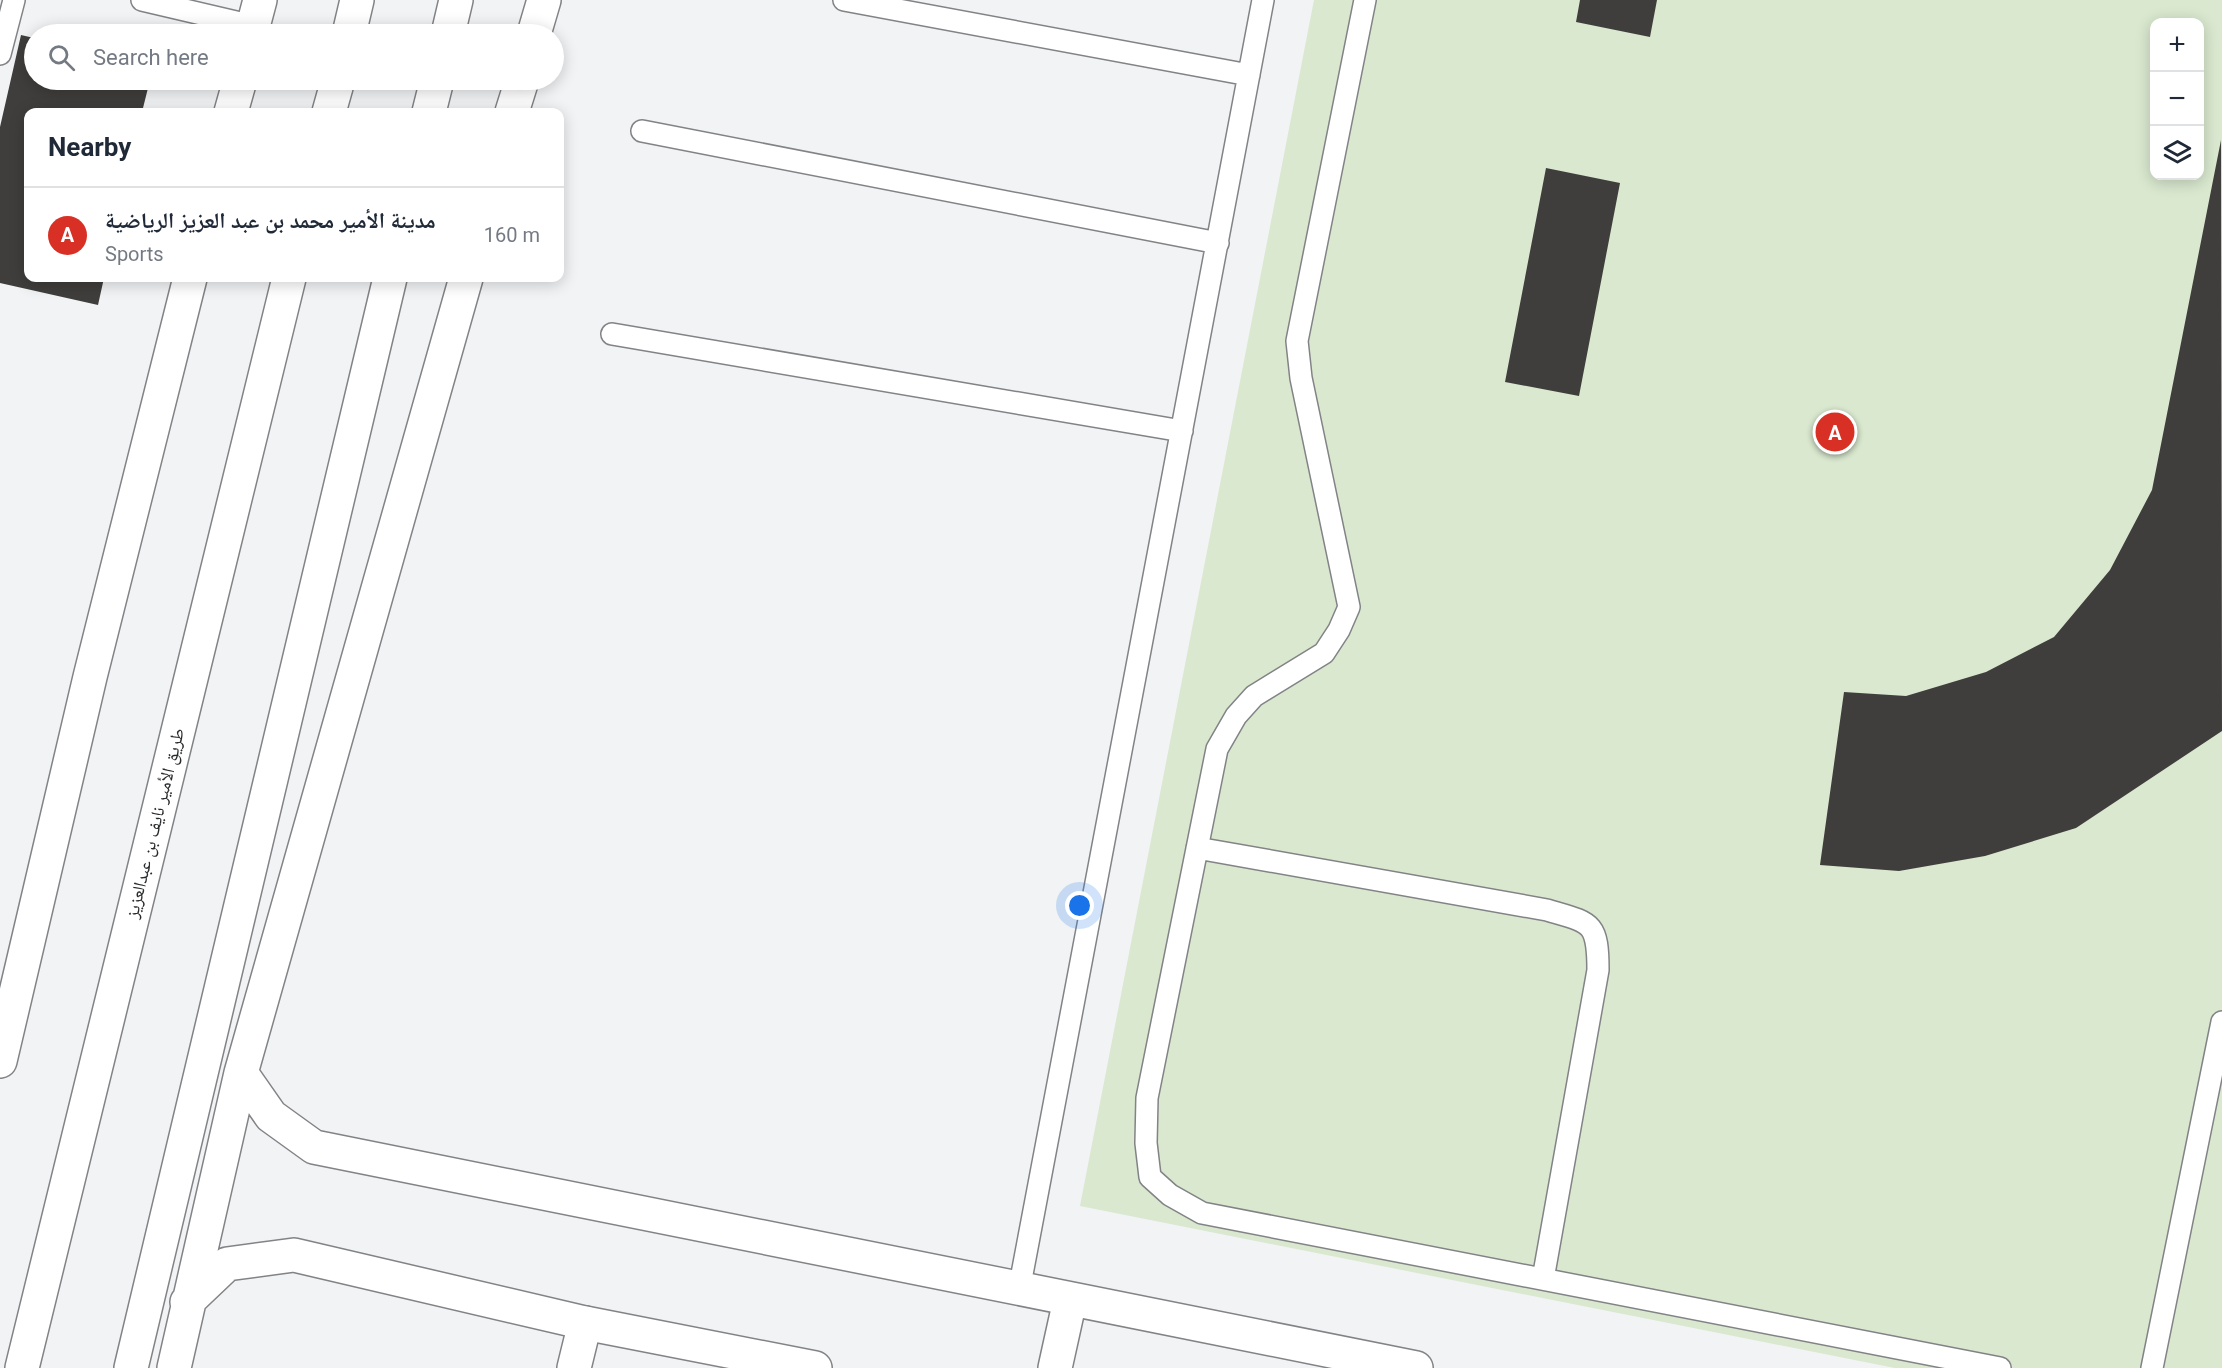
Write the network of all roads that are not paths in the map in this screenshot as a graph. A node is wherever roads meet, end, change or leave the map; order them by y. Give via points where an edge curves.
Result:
1 (15, 0) edge
2 (142, 0) edge
3 (357, 0) edge
4 (456, 0) edge
5 (544, 0) edge
6 (844, 0) edge
7 (1365, 0) edge
8 (1260, 1) edge
9 (257, 15) edge
10 (351, 24) edge
11 (450, 24) edge
12 (537, 24) edge
13 (0, 54) edge
14 (1250, 75) junction
15 (237, 90) edge
16 (335, 90) edge
17 (434, 90) edge
18 (519, 90) edge
19 (232, 108) edge
20 (330, 108) edge
21 (430, 108) edge
22 (513, 108) edge
23 (642, 131) dead end
24 (1218, 243) junction
25 (189, 282) edge
26 (288, 282) edge
27 (389, 282) edge
28 (465, 282) edge
29 (612, 334) dead end
30 (1182, 431) junction
31 (1197, 848) junction
32 (2222, 1022) edge
33 (0, 1061) edge
34 (241, 1073) junction
35 (1543, 1280) junction
36 (1018, 1290) junction
37 (1070, 1300) junction
38 (187, 1302) junction
39 (585, 1323) junction
40 (22, 1368) edge
41 (131, 1368) edge
42 (174, 1368) edge
43 (574, 1368) edge
44 (815, 1368) edge
45 (1055, 1368) edge
46 (1416, 1368) edge
47 (2000, 1368) edge
48 (2152, 1368) edge

1 - 13 lane
2 - 9 lane
3 - 10 main road
4 - 11 main road
5 - 12 main road
6 - 14 lane
7 - 31 lane via 1297,341 1301,378 1349,608 1324,653 1254,696 1236,716 1217,749
8 - 14 lane
14 - 24 lane
15 - 19 main road
16 - 20 main road
17 - 21 main road
18 - 22 main road
23 - 24 lane
24 - 30 lane
25 - 33 main road
26 - 40 main road, طريق الأمير نايف بن عبدالعزيز
27 - 41 main road
28 - 34 main road
29 - 30 lane
30 - 36 lane
31 - 35 lane via 1147,1098 1150,1176 1170,1195 1202,1213
31 - 35 lane via 1546,910 1584,921 1598,939 1598,970
32 - 48 lane
34 - 36 main road via 271,1116 314,1147
34 - 38 main road
35 - 47 lane
36 - 37 main road
37 - 45 main road
37 - 46 main road
38 - 39 main road via 227,1264 294,1255
38 - 42 main road
39 - 43 main road
39 - 44 main road

